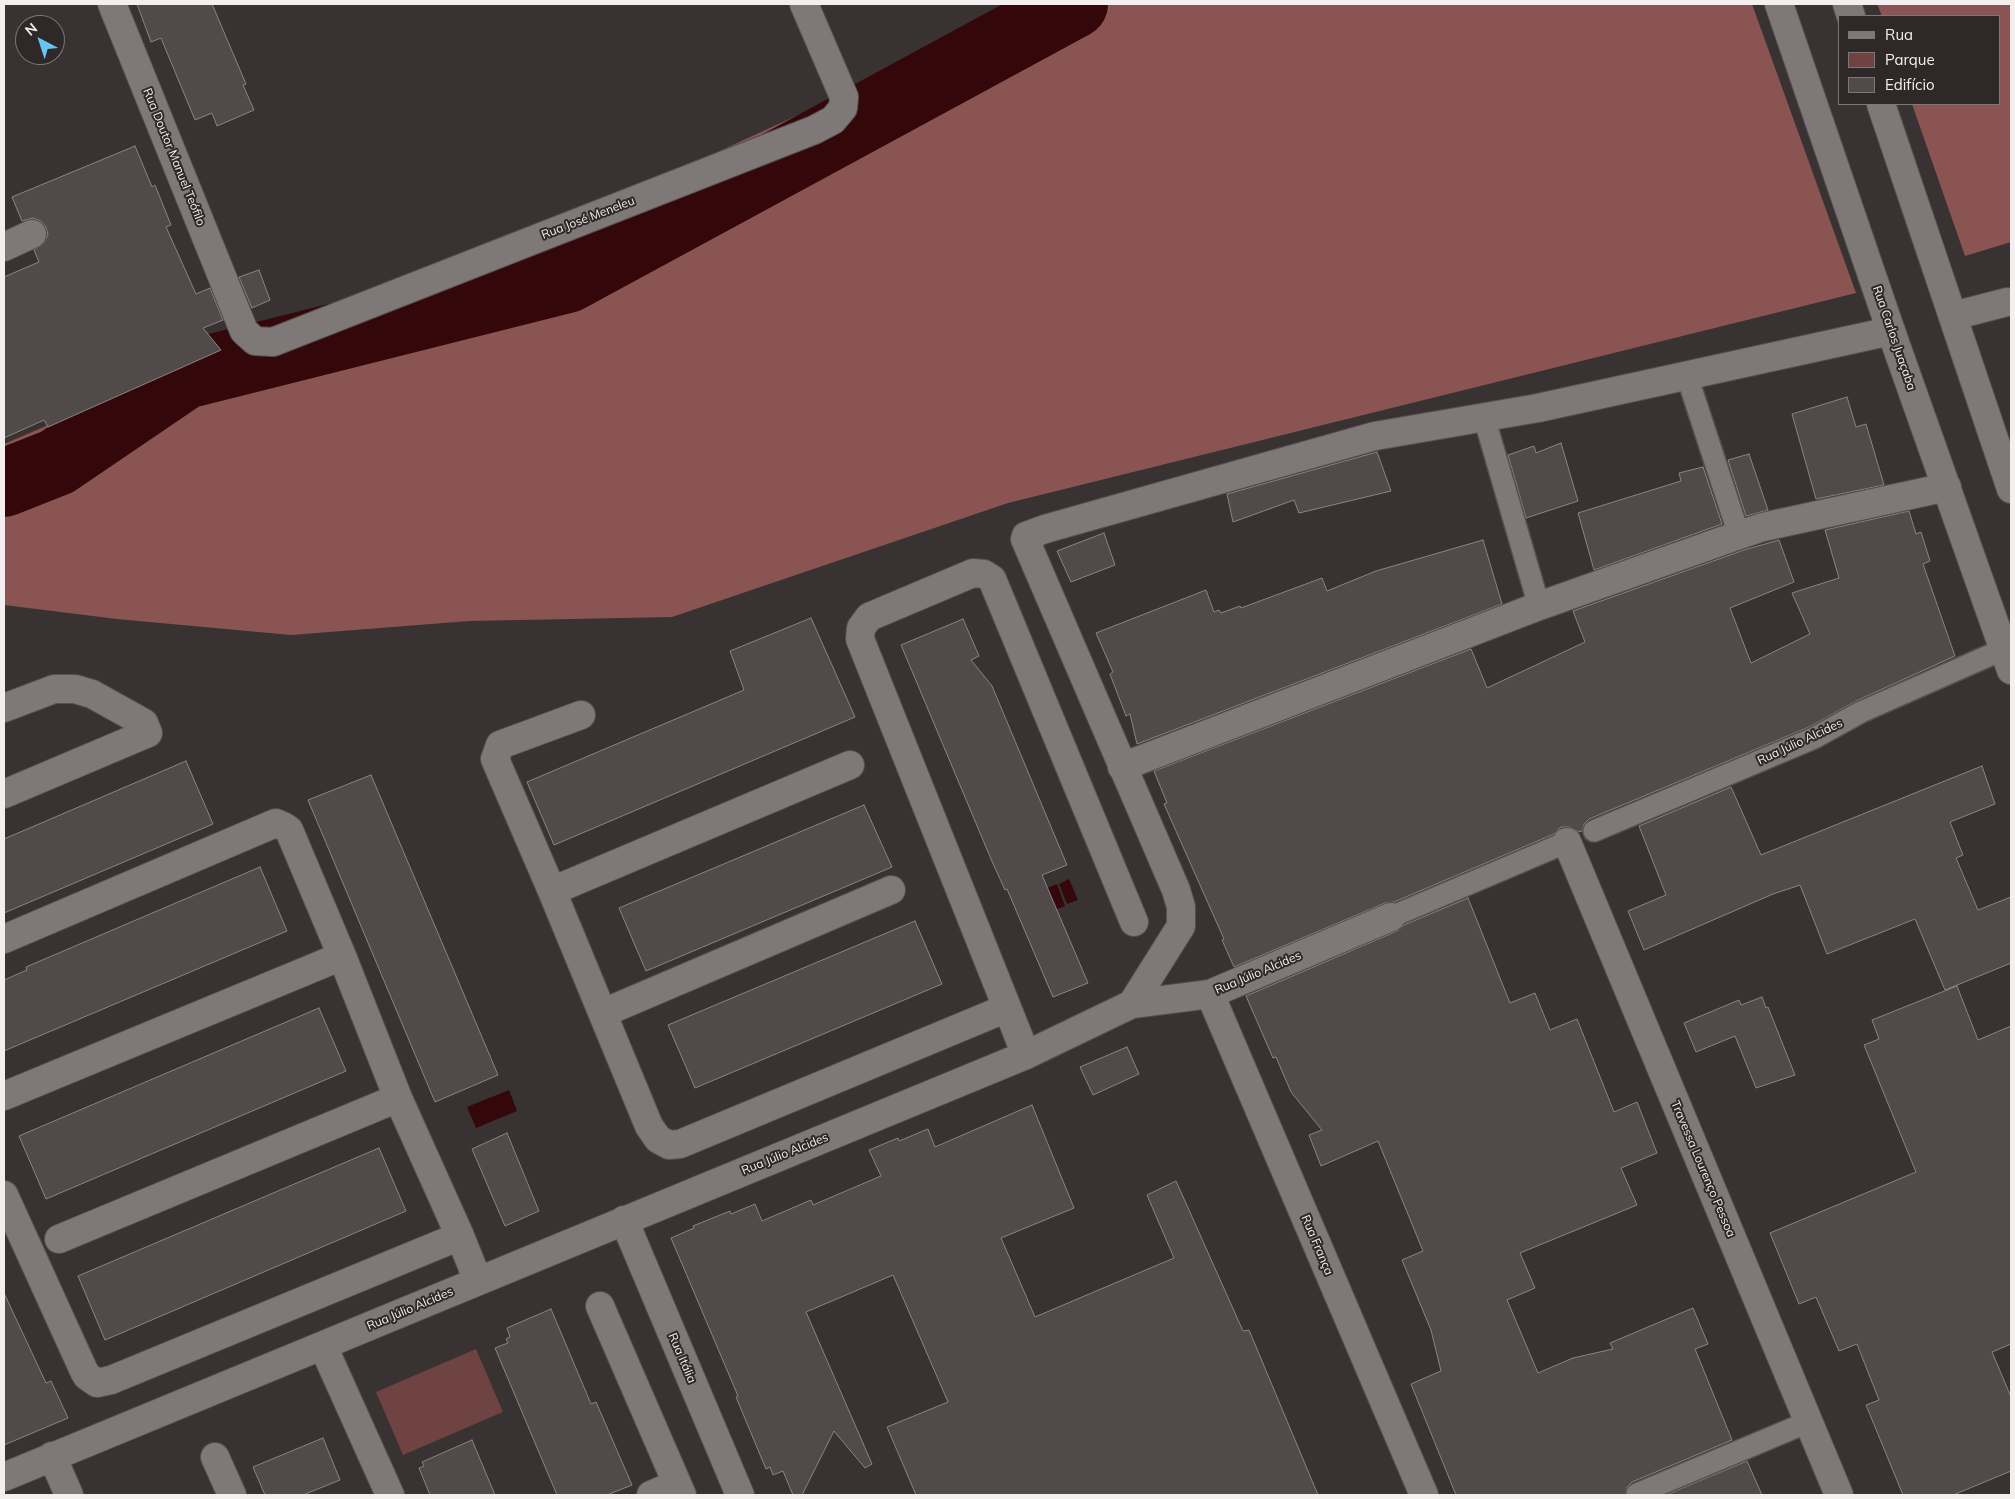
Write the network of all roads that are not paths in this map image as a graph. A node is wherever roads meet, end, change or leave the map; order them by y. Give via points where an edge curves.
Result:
1 (112, 4) edge
2 (804, 4) edge
3 (1780, 4) edge
4 (1881, 105) edge
5 (32, 234) dead end
6 (4, 247) edge
7 (2010, 306) edge
8 (236, 311) joint
9 (1953, 316) junction
10 (1891, 331) junction
11 (1687, 376) junction
12 (1484, 417) junction
13 (1947, 487) junction
14 (2011, 489) edge
15 (1739, 535) junction
16 (1539, 606) junction
17 (2008, 660) edge
18 (4, 708) edge
19 (580, 715) dead end
20 (850, 765) dead end
21 (1122, 767) junction
22 (4, 794) edge
23 (1594, 831) dead end
24 (1567, 842) joint
25 (891, 890) dead end
26 (552, 891) junction
27 (1391, 917) joint
28 (1134, 922) dead end
29 (4, 939) edge
30 (342, 956) junction
31 (1210, 994) junction
32 (1132, 1004) junction
33 (1008, 1008) junction
34 (603, 1013) junction
35 (1026, 1055) junction
36 (4, 1096) edge
37 (398, 1098) junction
38 (4, 1196) edge
39 (624, 1220) junction
40 (460, 1236) junction
41 (59, 1239) dead end
42 (478, 1281) junction
43 (600, 1306) dead end
44 (323, 1346) junction
45 (1808, 1422) junction
46 (52, 1456) junction
47 (216, 1457) dead end
48 (4, 1477) edge
49 (679, 1490) edge
50 (1637, 1494) edge
51 (69, 1495) edge
52 (232, 1495) edge
53 (390, 1495) edge
54 (651, 1495) edge
55 (740, 1495) edge
56 (1424, 1495) edge
57 (1839, 1495) edge

1 - 8 street, Rua Doutor Manuel Teófilo
2 - 8 street, Rua José Meneleu via 844,97 843,108 833,120 273,342 255,341 244,331
3 - 10 street, Rua Carlos Juaçaba
4 - 9 street
5 - 6 street
7 - 9 street
9 - 14 street
10 - 11 street
10 - 13 street, Rua Carlos Juaçaba
11 - 12 street
11 - 15 lane
12 - 16 lane
12 - 21 street via 1375,436 1026,536 1024,539
13 - 15 street
13 - 17 street, Rua Carlos Juaçaba
15 - 16 street
16 - 21 street
17 - 23 lane, Rua Júlio Alcides via 1861,712 1814,738
18 - 22 street via 54,689 75,689 92,694 144,723 148,733
19 - 26 street via 500,745 495,760
20 - 26 street
21 - 32 street via 1176,890 1182,916 1181,926
24 - 27 lane, Rua Júlio Alcides
24 - 45 street, Travessa Lourenço Pessoa
25 - 34 street
26 - 34 street
27 - 31 street, Rua Júlio Alcides
28 - 33 street via 992,580 984,574 973,574 869,617 861,628 860,639
29 - 30 street via 276,824 289,830
30 - 36 street
30 - 37 street
31 - 32 street, Rua Júlio Alcides
31 - 56 street, Rua França
32 - 35 street, Rua Júlio Alcides
33 - 34 street via 680,1144 669,1145 658,1139 649,1126
33 - 35 street
35 - 39 street, Rua Júlio Alcides
37 - 40 street
37 - 41 street
38 - 40 street via 84,1371 97,1383
39 - 42 street, Rua Júlio Alcides
39 - 55 street, Rua Itália
40 - 42 street
42 - 44 street, Rua Júlio Alcides
43 - 49 street
44 - 46 street, Rua Júlio Alcides
44 - 53 street
45 - 50 lane
45 - 57 street, Travessa Lourenço Pessoa
46 - 48 street, Rua Júlio Alcides
46 - 51 street
47 - 52 street
49 - 54 street

